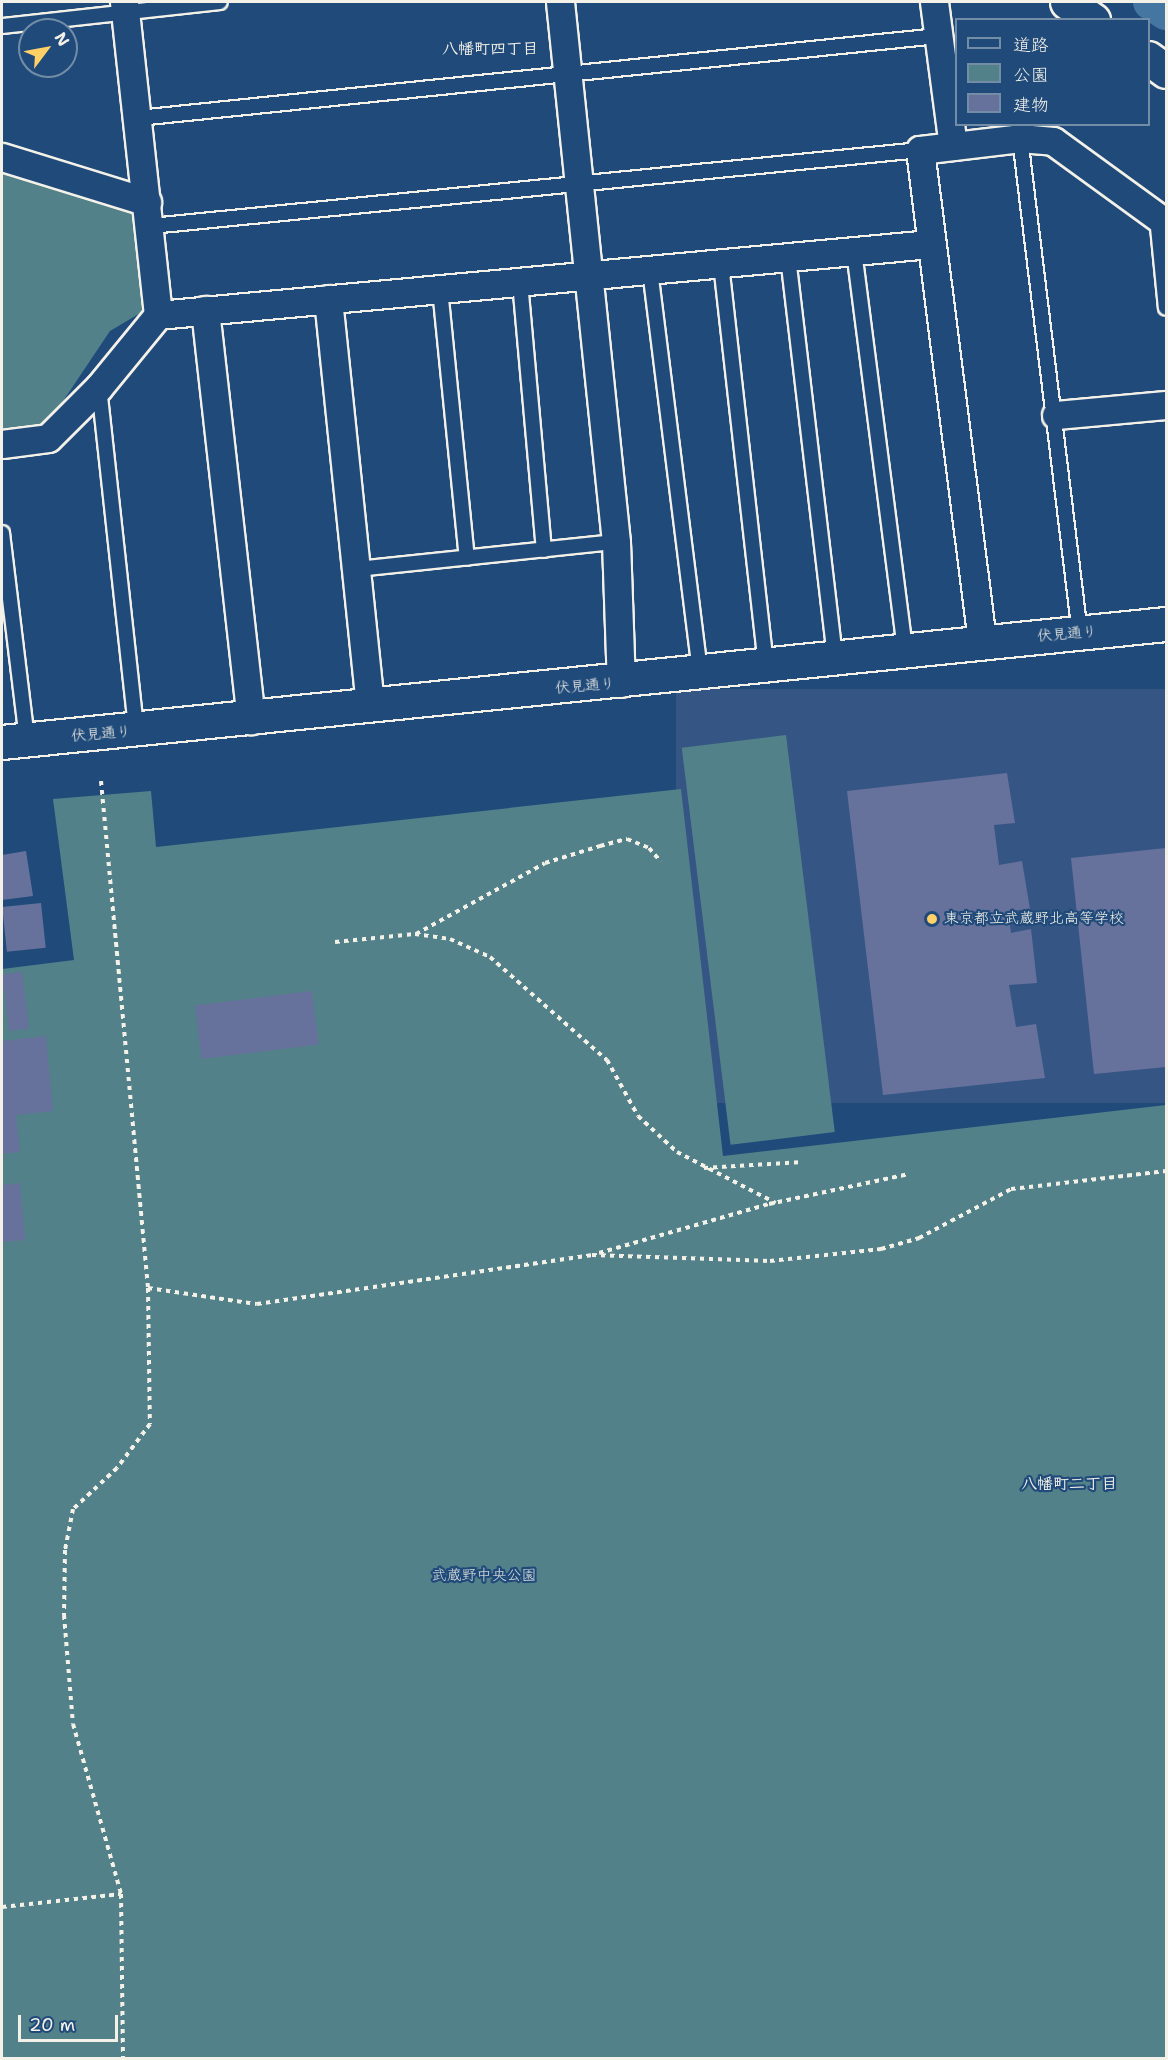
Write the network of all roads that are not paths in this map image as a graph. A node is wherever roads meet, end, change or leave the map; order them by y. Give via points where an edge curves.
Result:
1 (220, 2) edge
2 (560, 2) edge
3 (933, 2) edge
4 (1067, 2) edge
5 (125, 6) edge
6 (1090, 18) edge
7 (2, 26) edge
8 (938, 36) junction
9 (1150, 59) edge
10 (1167, 71) edge
11 (568, 74) junction
12 (138, 118) junction
13 (1020, 138) junction
14 (953, 146) junction
15 (920, 150) junction
16 (2, 157) edge
17 (579, 184) junction
18 (149, 214) junction
19 (1162, 220) edge
20 (931, 244) junction
21 (854, 251) junction
22 (788, 257) junction
23 (721, 264) junction
24 (650, 270) junction
25 (588, 275) junction
26 (520, 282) junction
27 (440, 289) junction
28 (328, 299) junction
29 (1167, 308) edge
30 (205, 310) junction
31 (158, 315) junction
32 (99, 387) junction
33 (1167, 405) edge
34 (1056, 415) junction
35 (2, 444) edge
36 (2, 533) edge
37 (616, 542) junction
38 (544, 550) junction
39 (467, 558) junction
40 (357, 569) junction
41 (1167, 624) edge
42 (1080, 633) junction
43 (982, 641) junction
44 (905, 648) junction
45 (835, 657) junction
46 (766, 666) junction
47 (700, 674) junction
48 (621, 682) junction
49 (370, 707) junction
50 (251, 720) junction
51 (136, 730) junction
52 (14, 742) edge

1 - 5 lane
2 - 11 street
3 - 8 street
4 - 6 street
5 - 7 lane
5 - 12 street
8 - 11 lane
8 - 14 street
9 - 10 street
11 - 12 lane
11 - 17 street
12 - 18 street
13 - 14 street
13 - 19 street via 1053,141
13 - 34 lane
14 - 15 street
15 - 17 lane
15 - 20 street
16 - 18 street
17 - 18 lane
17 - 25 street
18 - 31 street
19 - 29 lane
20 - 21 street
20 - 43 street
21 - 22 street
21 - 44 lane
22 - 23 street
22 - 45 lane
23 - 24 street
23 - 46 lane
24 - 25 street
24 - 47 lane
25 - 26 street
25 - 37 street
26 - 27 street
26 - 38 lane
27 - 28 street
27 - 39 lane
28 - 30 street
28 - 40 street
30 - 31 street
30 - 50 street
31 - 32 street
32 - 35 street via 48,438
32 - 51 lane
33 - 34 street
34 - 42 lane
36 - 52 lane
37 - 38 lane
37 - 48 street
38 - 39 lane
39 - 40 lane
40 - 49 street
41 - 42 street, 伏見通り
42 - 43 street, 伏見通り
43 - 44 street, 伏見通り
44 - 45 street, 伏見通り
45 - 46 street, 伏見通り
46 - 47 street, 伏見通り
47 - 48 street, 伏見通り
48 - 49 street, 伏見通り
49 - 50 street, 伏見通り
50 - 51 street, 伏見通り
51 - 52 street, 伏見通り

